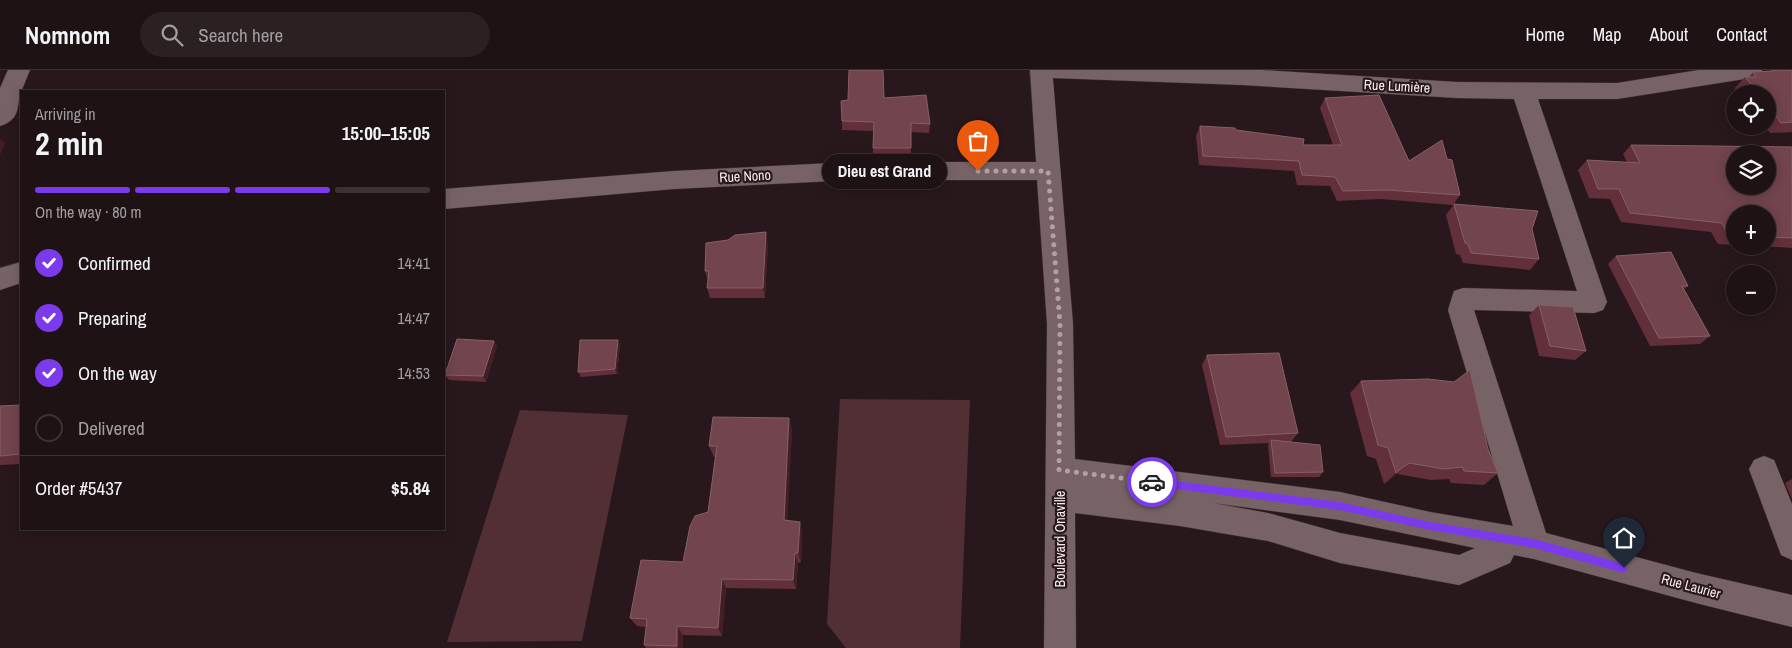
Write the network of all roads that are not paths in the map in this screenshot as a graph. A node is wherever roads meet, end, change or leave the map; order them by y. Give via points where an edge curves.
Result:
1 (19, 70) edge
2 (1041, 70) edge
3 (1602, 70) edge
4 (1751, 70) edge
5 (1523, 90) junction
6 (1617, 91) junction
7 (0, 117) edge
8 (1048, 171) junction
9 (445, 199) edge
10 (20, 272) edge
11 (0, 279) edge
12 (1764, 469) dead end
13 (1059, 484) junction
14 (1519, 542) junction
15 (1792, 545) edge
16 (1792, 612) edge
17 (1060, 648) edge

1 - 7 street via 7,109
2 - 5 street, Rue Lumière via 1242,77 1458,90
2 - 8 street, Boulevard Onaville
3 - 6 street
4 - 6 street, Rue Lumière
5 - 6 street, Rue Lumière
5 - 14 street via 1594,302 1463,299 1461,310
8 - 9 street, Rue Nono via 853,171 674,180
8 - 13 street, Boulevard Onaville via 1060,324
10 - 11 street
12 - 15 street
13 - 14 street, Rue Laurier via 1340,506
13 - 14 street via 1180,512 1268,527 1340,548 1459,570
13 - 17 street, Boulevard Onaville
14 - 16 street, Rue Laurier

